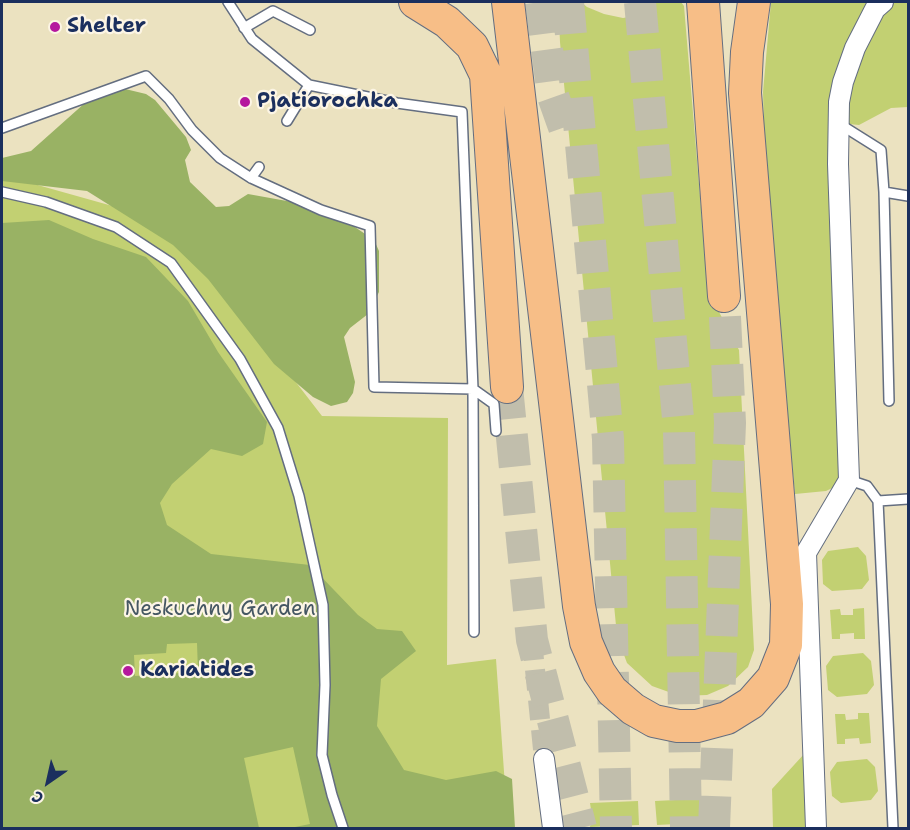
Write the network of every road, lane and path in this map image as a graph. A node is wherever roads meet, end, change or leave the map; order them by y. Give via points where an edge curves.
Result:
1 (228, 2) edge
2 (415, 2) edge
3 (508, 2) edge
4 (703, 2) edge
5 (754, 2) edge
6 (883, 2) edge
7 (244, 28) junction
8 (310, 30) dead end
9 (309, 85) junction
10 (287, 121) dead end
11 (838, 123) junction
12 (2, 128) edge
13 (259, 166) dead end
14 (251, 178) junction
15 (2, 192) edge
16 (884, 192) junction
17 (909, 196) edge
18 (724, 296) tunnel mouth
19 (507, 387) tunnel mouth
20 (473, 389) junction
21 (889, 401) dead end
22 (496, 431) dead end
23 (849, 480) junction
24 (909, 499) edge
25 (878, 501) junction
26 (474, 632) dead end
27 (544, 759) tunnel mouth
28 (343, 828) edge
29 (553, 828) edge
30 (816, 828) edge
31 (893, 828) edge

1 - 7 lane
2 - 19 main road via 447,22 472,46 486,75
3 - 5 main road via 585,642 612,691 654,721 678,726 697,726 727,718 751,703 773,678 786,645 787,604 745,93
4 - 18 main road
6 - 11 street via 875,9 855,48 843,82
7 - 8 lane via 273,11
7 - 9 lane
9 - 10 lane
9 - 20 lane via 462,112
11 - 16 lane via 880,150
11 - 23 street
12 - 14 lane via 146,76 220,158
13 - 14 lane
14 - 20 lane via 321,210 370,226 374,387
15 - 28 lane via 46,202 116,227 171,263 240,359 278,428 299,496 323,605 322,755
16 - 17 lane
16 - 21 lane
20 - 22 lane via 494,404
20 - 26 lane
23 - 25 lane via 867,486
23 - 30 street via 806,553
24 - 25 lane
25 - 31 lane
27 - 29 street

